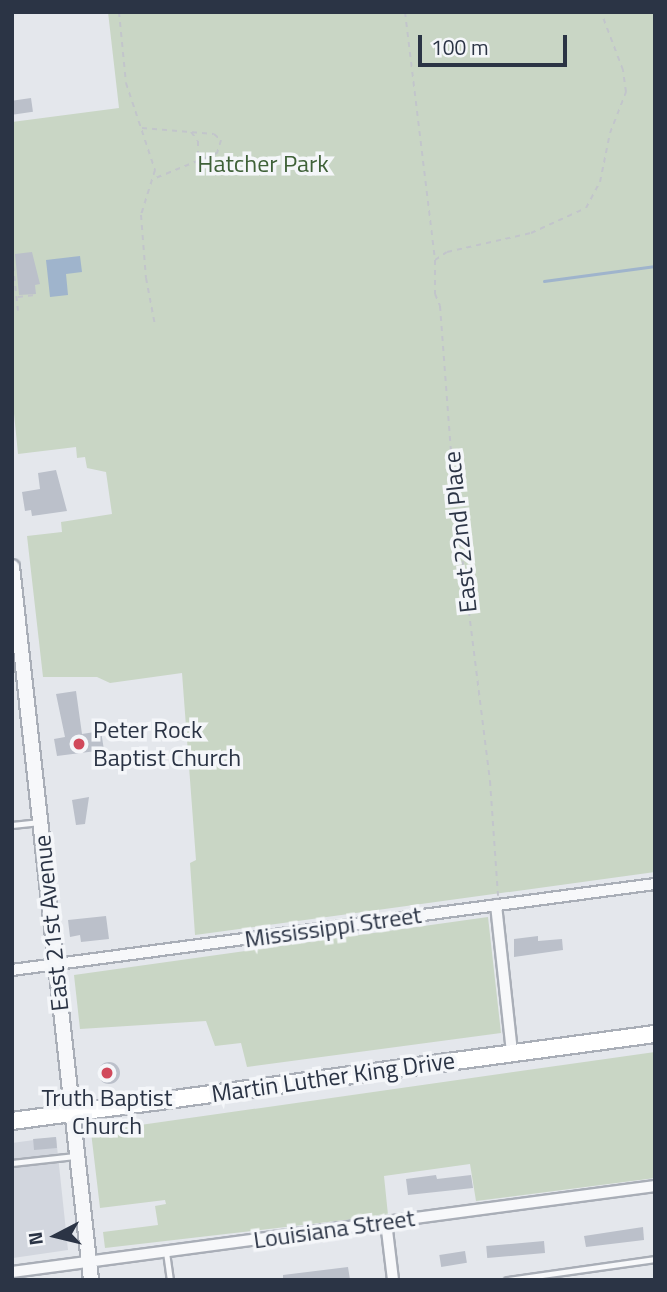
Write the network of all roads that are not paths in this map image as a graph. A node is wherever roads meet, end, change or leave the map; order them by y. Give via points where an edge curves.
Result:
1 (12, 567) edge
2 (40, 822) junction
3 (12, 825) edge
4 (655, 884) edge
5 (496, 905) junction
6 (55, 964) junction
7 (12, 970) edge
8 (655, 1034) edge
9 (512, 1054) junction
10 (72, 1113) junction
11 (12, 1121) edge
12 (76, 1156) junction
13 (12, 1163) edge
14 (655, 1186) edge
15 (386, 1222) junction
16 (166, 1251) junction
17 (655, 1259) edge
18 (89, 1262) junction
19 (12, 1272) edge
20 (91, 1280) edge
21 (170, 1280) edge
22 (393, 1280) edge
23 (506, 1280) edge

1 - 2 street, East 21st Avenue
2 - 3 lane
2 - 6 street, East 21st Avenue
4 - 5 street, Mississippi Street
5 - 6 street, Mississippi Street
5 - 9 street
6 - 7 street, Mississippi Street
6 - 10 street, East 21st Avenue
8 - 9 main road, Martin Luther King Drive
9 - 10 main road, Martin Luther King Drive
10 - 11 main road, Martin Luther King Drive
10 - 12 street, East 21st Avenue
12 - 13 lane
12 - 18 street, East 21st Avenue
14 - 15 street, Louisiana Street
15 - 16 street, Louisiana Street
15 - 22 street
16 - 18 street, Louisiana Street
16 - 21 lane
17 - 23 lane
18 - 19 street, Louisiana Street
18 - 20 street, East 21st Avenue

